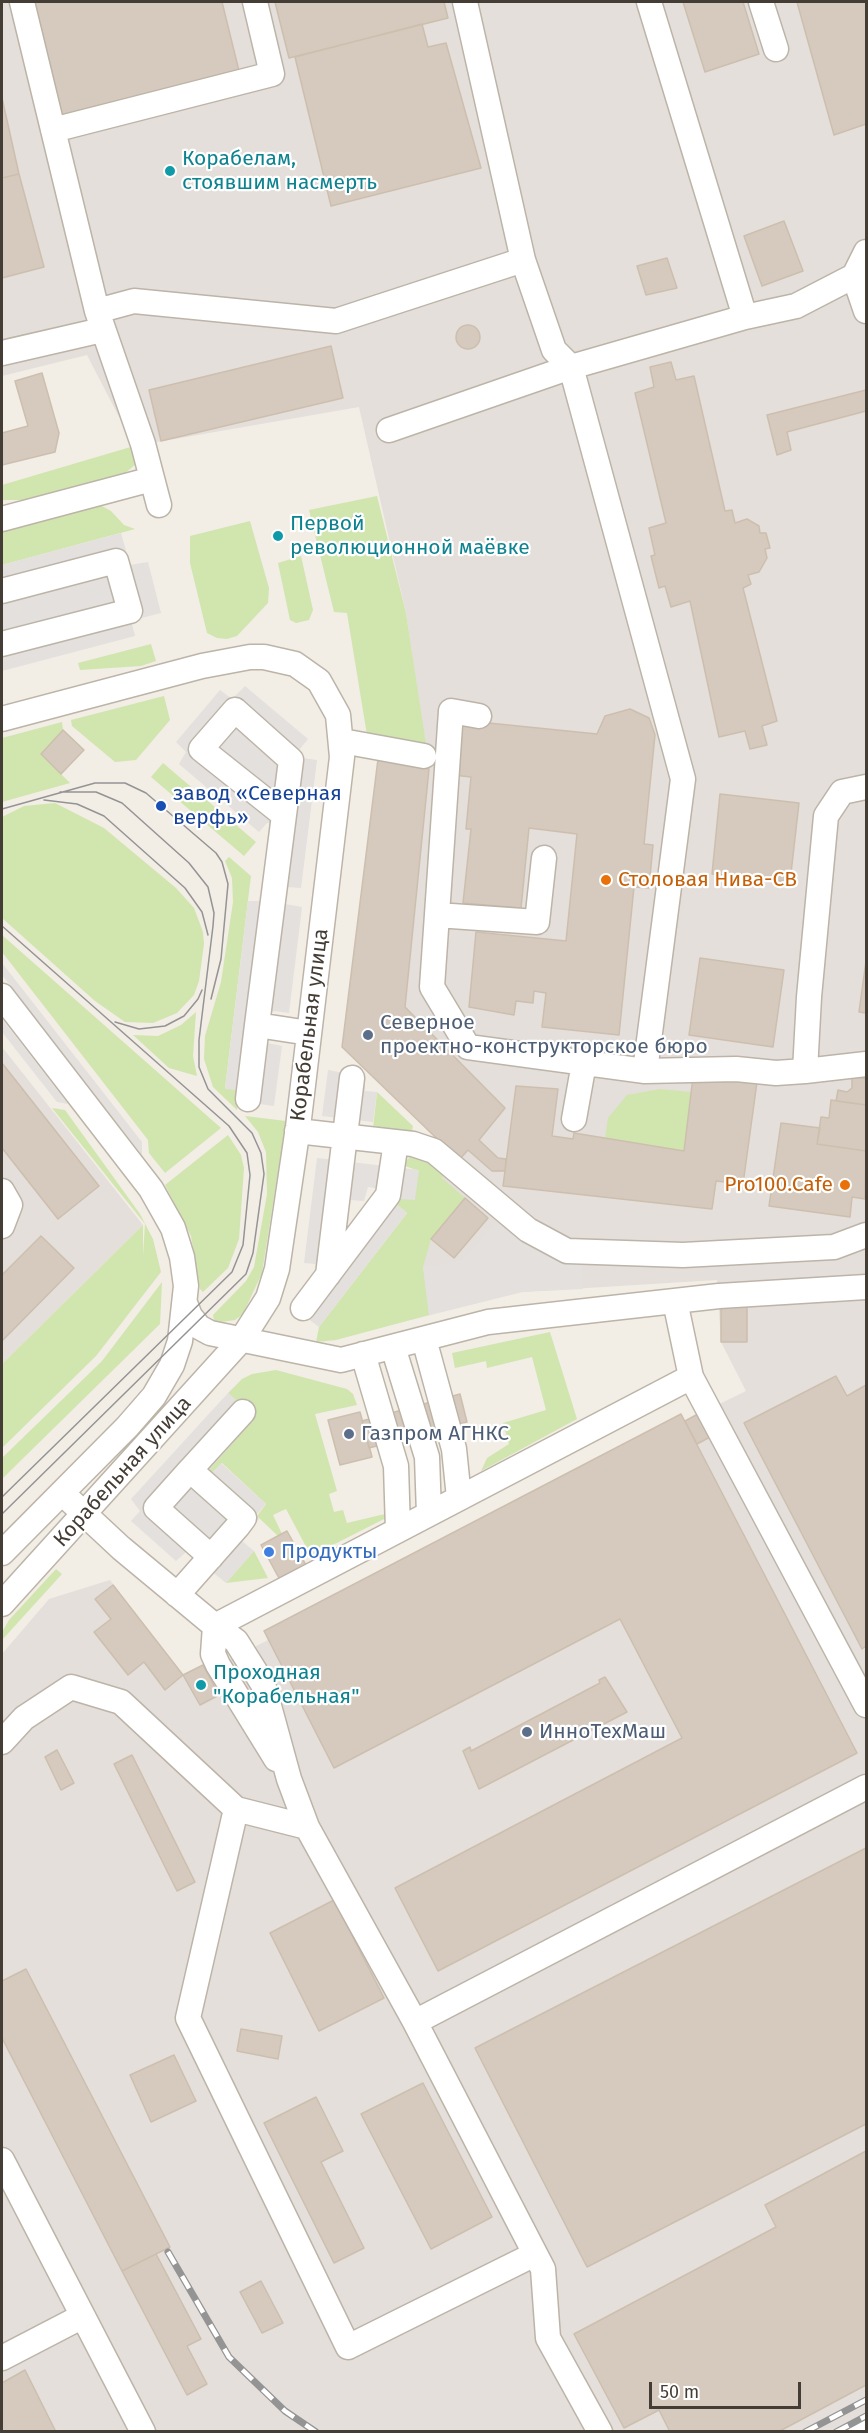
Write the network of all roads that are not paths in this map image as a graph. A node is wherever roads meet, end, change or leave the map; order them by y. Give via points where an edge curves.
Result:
1 (22, 2) edge
2 (255, 2) edge
3 (465, 2) edge
4 (649, 2) edge
5 (761, 2) edge
6 (776, 49) dead end
7 (53, 130) junction
8 (867, 252) edge
9 (523, 260) junction
10 (854, 276) junction
11 (867, 311) edge
12 (745, 317) junction
13 (100, 320) junction
14 (2, 353) edge
15 (571, 368) junction
16 (389, 430) dead end
17 (152, 479) junction
18 (159, 505) dead end
19 (2, 519) edge
20 (2, 591) edge
21 (2, 644) edge
22 (479, 716) dead end
23 (2, 719) edge
24 (342, 741) junction
25 (424, 756) dead end
26 (867, 788) edge
27 (284, 815) dead end
28 (544, 858) dead end
29 (437, 915) junction
30 (2, 996) edge
31 (257, 1025) junction
32 (309, 1033) junction
33 (584, 1064) junction
34 (867, 1064) edge
35 (645, 1071) junction
36 (805, 1071) junction
37 (352, 1078) dead end
38 (248, 1099) dead end
39 (574, 1119) dead end
40 (297, 1131) junction
41 (345, 1136) junction
42 (396, 1142) junction
43 (2, 1191) edge
44 (2, 1226) edge
45 (867, 1235) edge
46 (328, 1275) junction
47 (867, 1287) edge
48 (675, 1300) junction
49 (185, 1303) junction
50 (303, 1308) dead end
51 (242, 1339) junction
52 (401, 1345) junction
53 (692, 1377) junction
54 (243, 1412) dead end
55 (190, 1470) junction
56 (62, 1493) junction
57 (437, 1510) junction
58 (85, 1513) junction
59 (2, 1553) edge
60 (211, 1557) junction
61 (177, 1594) junction
62 (2, 1604) edge
63 (215, 1626) junction
64 (867, 1705) edge
65 (2, 1742) edge
66 (867, 1787) edge
67 (236, 1809) junction
68 (307, 1827) junction
69 (415, 2022) junction
70 (2, 2160) edge
71 (535, 2254) junction
72 (81, 2317) junction
73 (2, 2358) edge
74 (867, 2428) edge
75 (143, 2432) edge
76 (600, 2432) edge
77 (860, 2432) edge

1 - 7 street
2 - 7 street via 272,74
3 - 9 street
4 - 12 street
5 - 6 street
7 - 13 street
8 - 10 street
9 - 13 street via 336,321 134,301
9 - 15 street via 554,350
10 - 11 street
10 - 12 street via 796,306
12 - 15 street
13 - 14 street
13 - 17 street
15 - 16 street
15 - 35 street via 683,779
17 - 18 street
17 - 19 street
20 - 21 street via 116,561 129,611
22 - 29 street via 452,711
23 - 24 street, Корабельная улица via 202,666 264,657 295,664 319,681 338,715
24 - 25 street
24 - 32 street, Корабельная улица
26 - 36 street via 842,792 826,816 808,997
27 - 31 street
28 - 29 street via 537,922
29 - 33 street via 432,987 468,1047
30 - 49 street, Корабельная улица via 160,1204 182,1257
31 - 32 street
31 - 38 street
32 - 40 street, Корабельная улица
33 - 35 street
33 - 39 street
34 - 36 street
35 - 36 street
37 - 41 street
40 - 41 street
40 - 51 street, Корабельная улица via 277,1269 260,1313
41 - 42 street
41 - 46 street
42 - 45 street via 434,1151 528,1230 567,1251 683,1255 764,1251 834,1247
42 - 46 street via 388,1195
43 - 44 street via 10,1205
46 - 50 street
47 - 48 street
48 - 52 street via 488,1322
48 - 53 street
49 - 51 street via 199,1327 223,1338
49 - 56 street, Корабельная улица via 178,1346 159,1389
51 - 52 street via 341,1360
51 - 58 street, Корабельная улица
52 - 57 street
52 - 57 street via 454,1449
52 - 57 street via 396,1466
53 - 57 street
53 - 64 street
54 - 55 street
55 - 60 street via 244,1518
55 - 60 street via 156,1508
56 - 58 street
56 - 59 street, Корабельная улица
57 - 63 street
58 - 61 street
58 - 62 street, Корабельная улица
60 - 61 street
61 - 63 street
63 - 68 street via 236,1641 263,1684 289,1779
65 - 67 street via 24,1718 71,1687 121,1702
66 - 69 street
67 - 68 street
67 - 71 street via 188,2018 348,2347
68 - 69 street
69 - 71 street
70 - 72 street
71 - 76 street via 543,2269 548,2338
72 - 73 street
72 - 75 street
74 - 77 street

